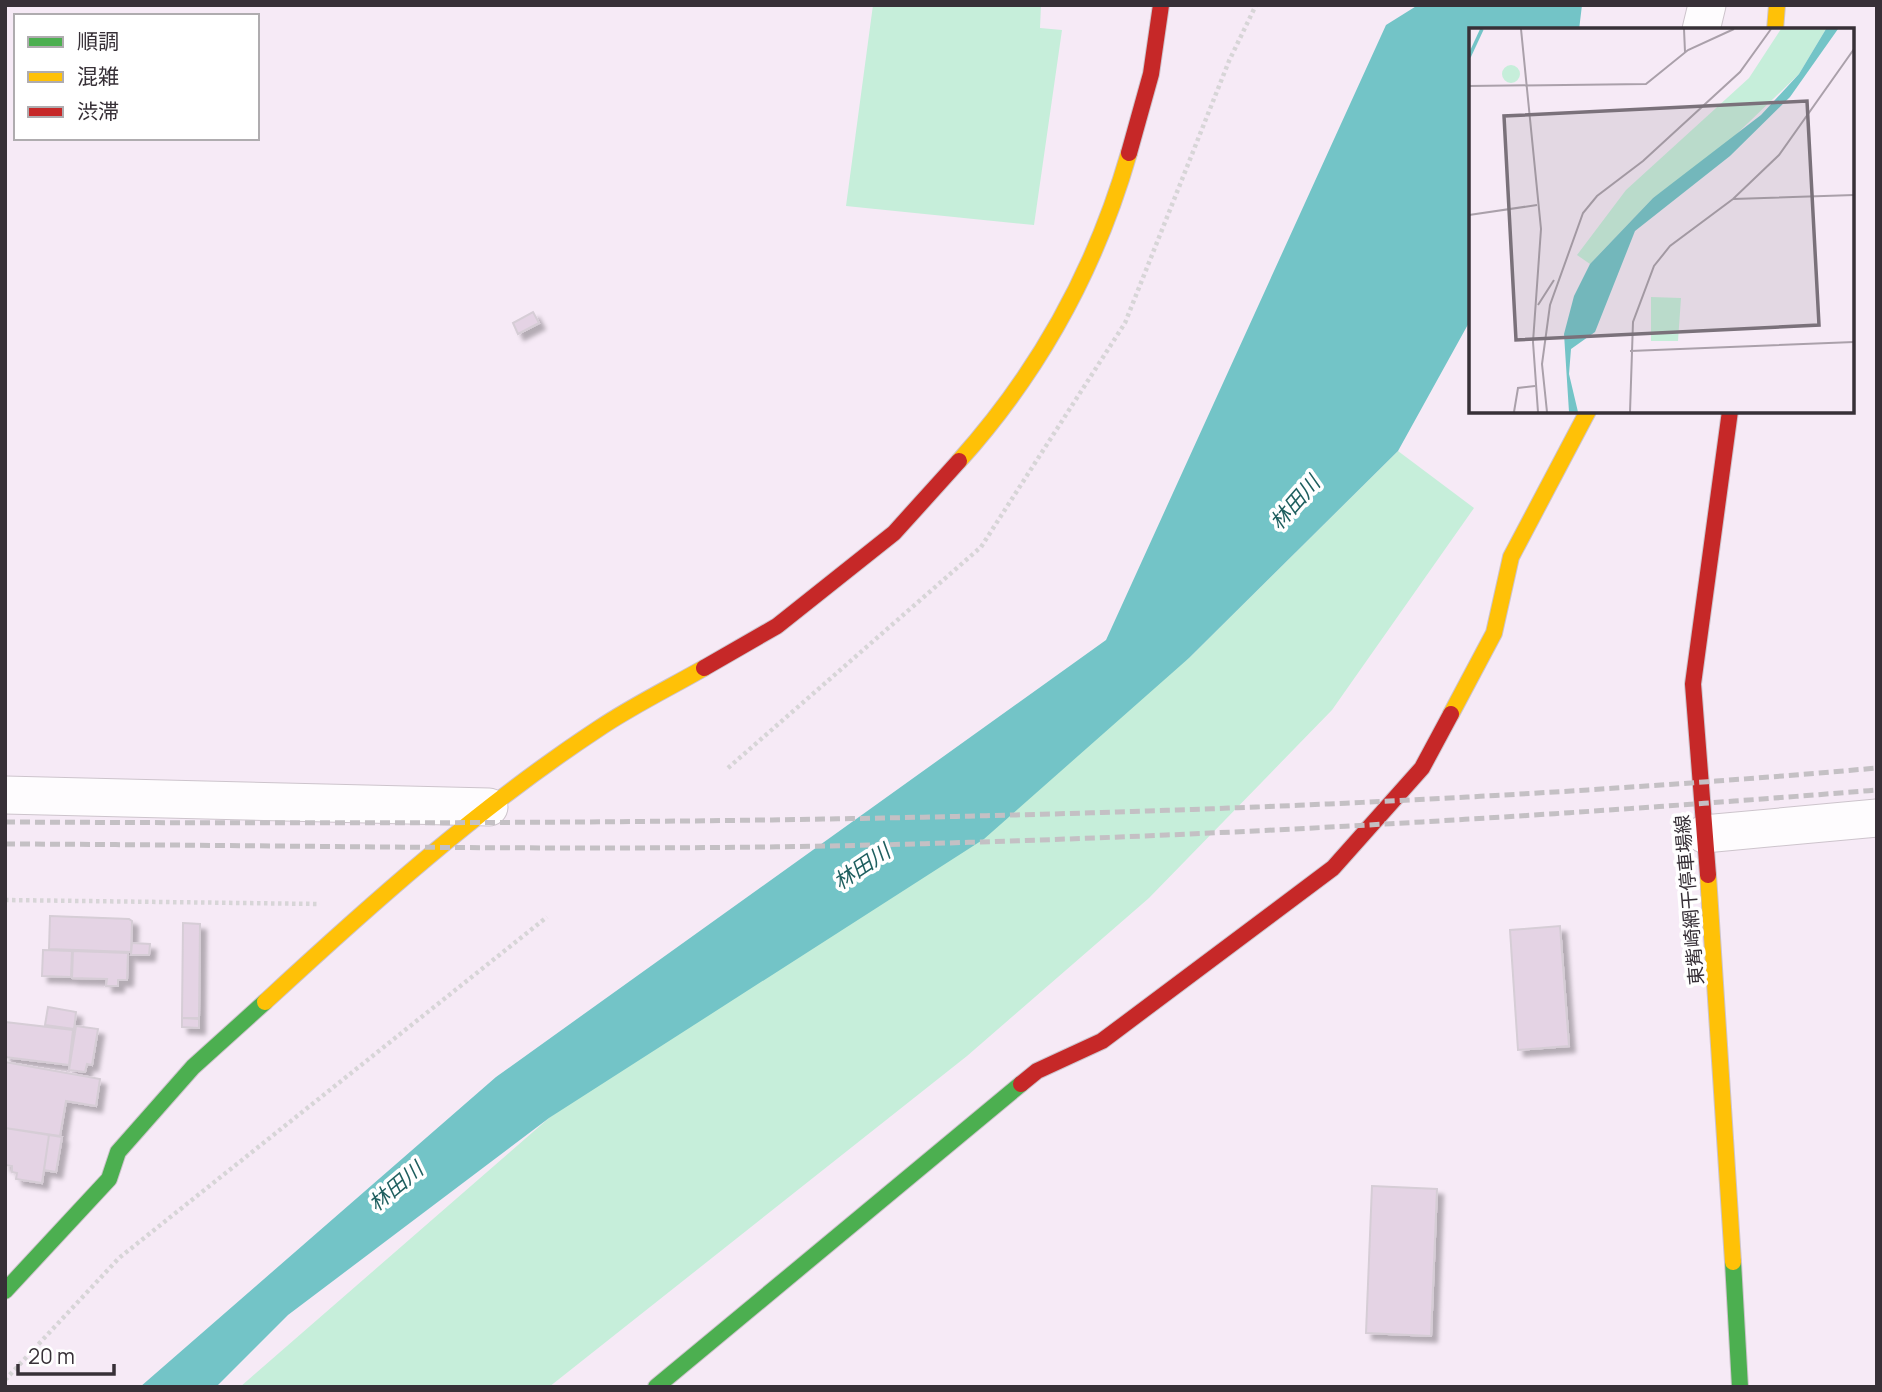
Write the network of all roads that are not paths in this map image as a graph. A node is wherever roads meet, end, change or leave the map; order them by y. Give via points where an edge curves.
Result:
1 (1161, 5) edge
2 (1707, 5) edge
3 (1777, 5) edge
4 (1701, 28) edge
5 (1774, 28) edge
6 (1587, 413) edge
7 (1730, 413) edge
8 (5, 795) edge
9 (489, 807) junction
10 (1877, 818) edge
11 (1704, 834) junction
12 (5, 1291) edge
13 (656, 1387) edge
14 (1740, 1387) edge

1 - 9 street via 1151,74 1113,208 1058,328 1000,415 894,533 778,626 599,729
2 - 4 street
3 - 5 street
6 - 13 street via 1511,557 1493,633 1422,768 1333,868 1102,1041 1037,1071
7 - 11 street, 東觜崎網干停車場線 via 1693,684
8 - 9 street
9 - 12 street via 370,905 193,1066 118,1152 109,1179
10 - 11 street
11 - 14 street, 東觜崎網干停車場線

